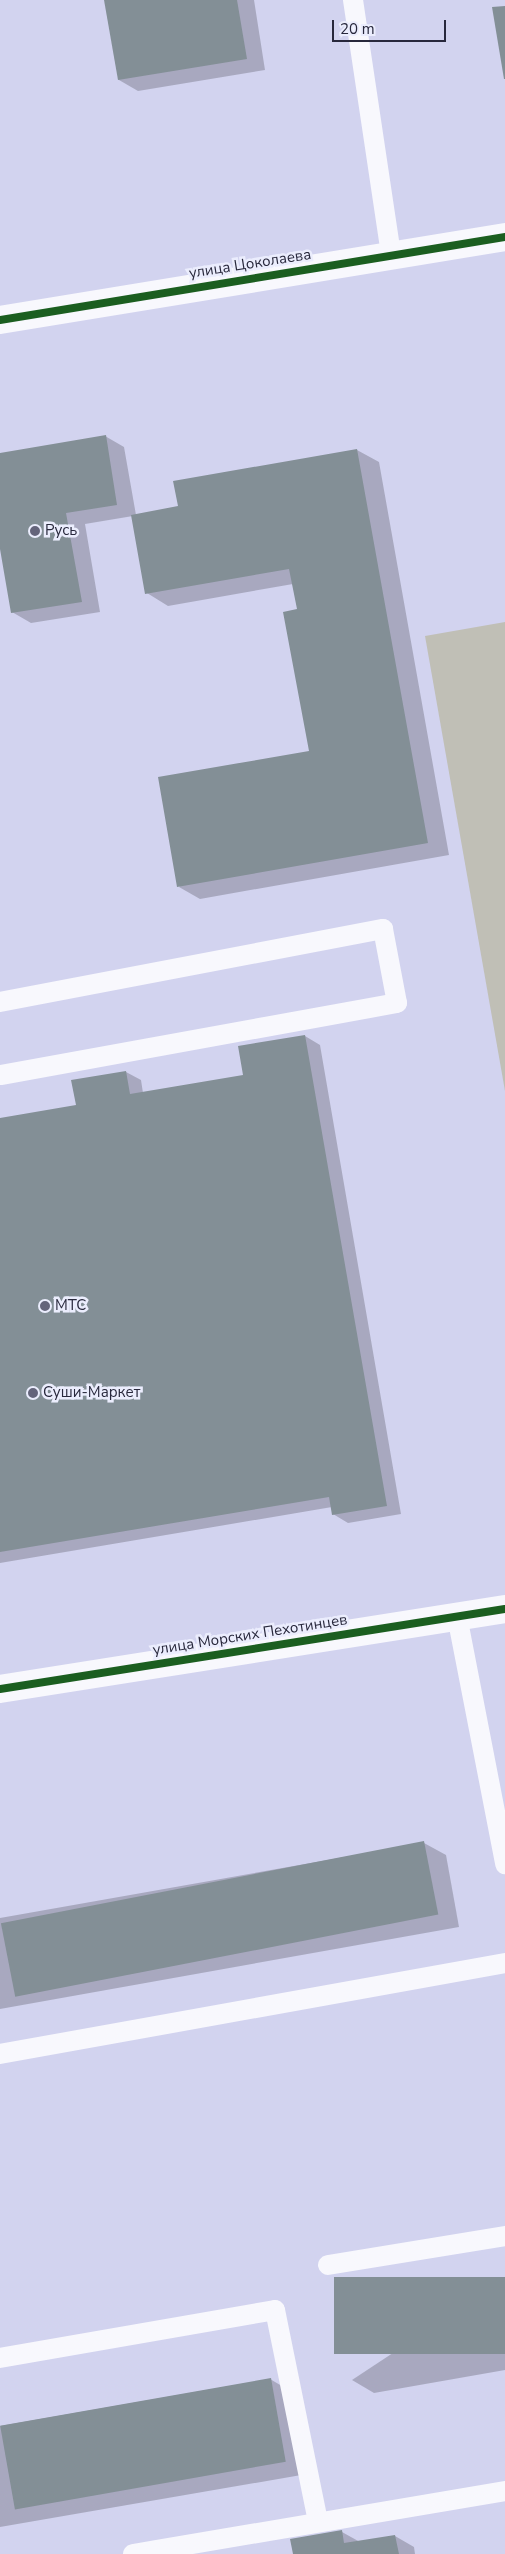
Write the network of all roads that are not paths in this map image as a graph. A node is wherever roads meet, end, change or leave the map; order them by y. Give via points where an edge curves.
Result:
1 (353, 0) edge
2 (505, 237) edge
3 (391, 255) junction
4 (0, 320) edge
5 (0, 1002) edge
6 (0, 1075) edge
7 (505, 1609) edge
8 (457, 1616) junction
9 (0, 1689) edge
10 (505, 1864) edge
11 (505, 1963) edge
12 (0, 2054) edge
13 (505, 2236) edge
14 (328, 2264) dead end
15 (0, 2358) edge
16 (505, 2491) edge
17 (318, 2522) junction
18 (133, 2554) edge

1 - 3 lane
2 - 3 street, улица Цоколаева
3 - 4 street, улица Цоколаева
5 - 6 lane via 383,929 397,1003
7 - 8 street, улица Морских Пехотинцев
8 - 9 street, улица Морских Пехотинцев
8 - 10 lane
11 - 12 lane
13 - 14 lane
15 - 17 lane via 275,2310
16 - 17 lane
17 - 18 lane

